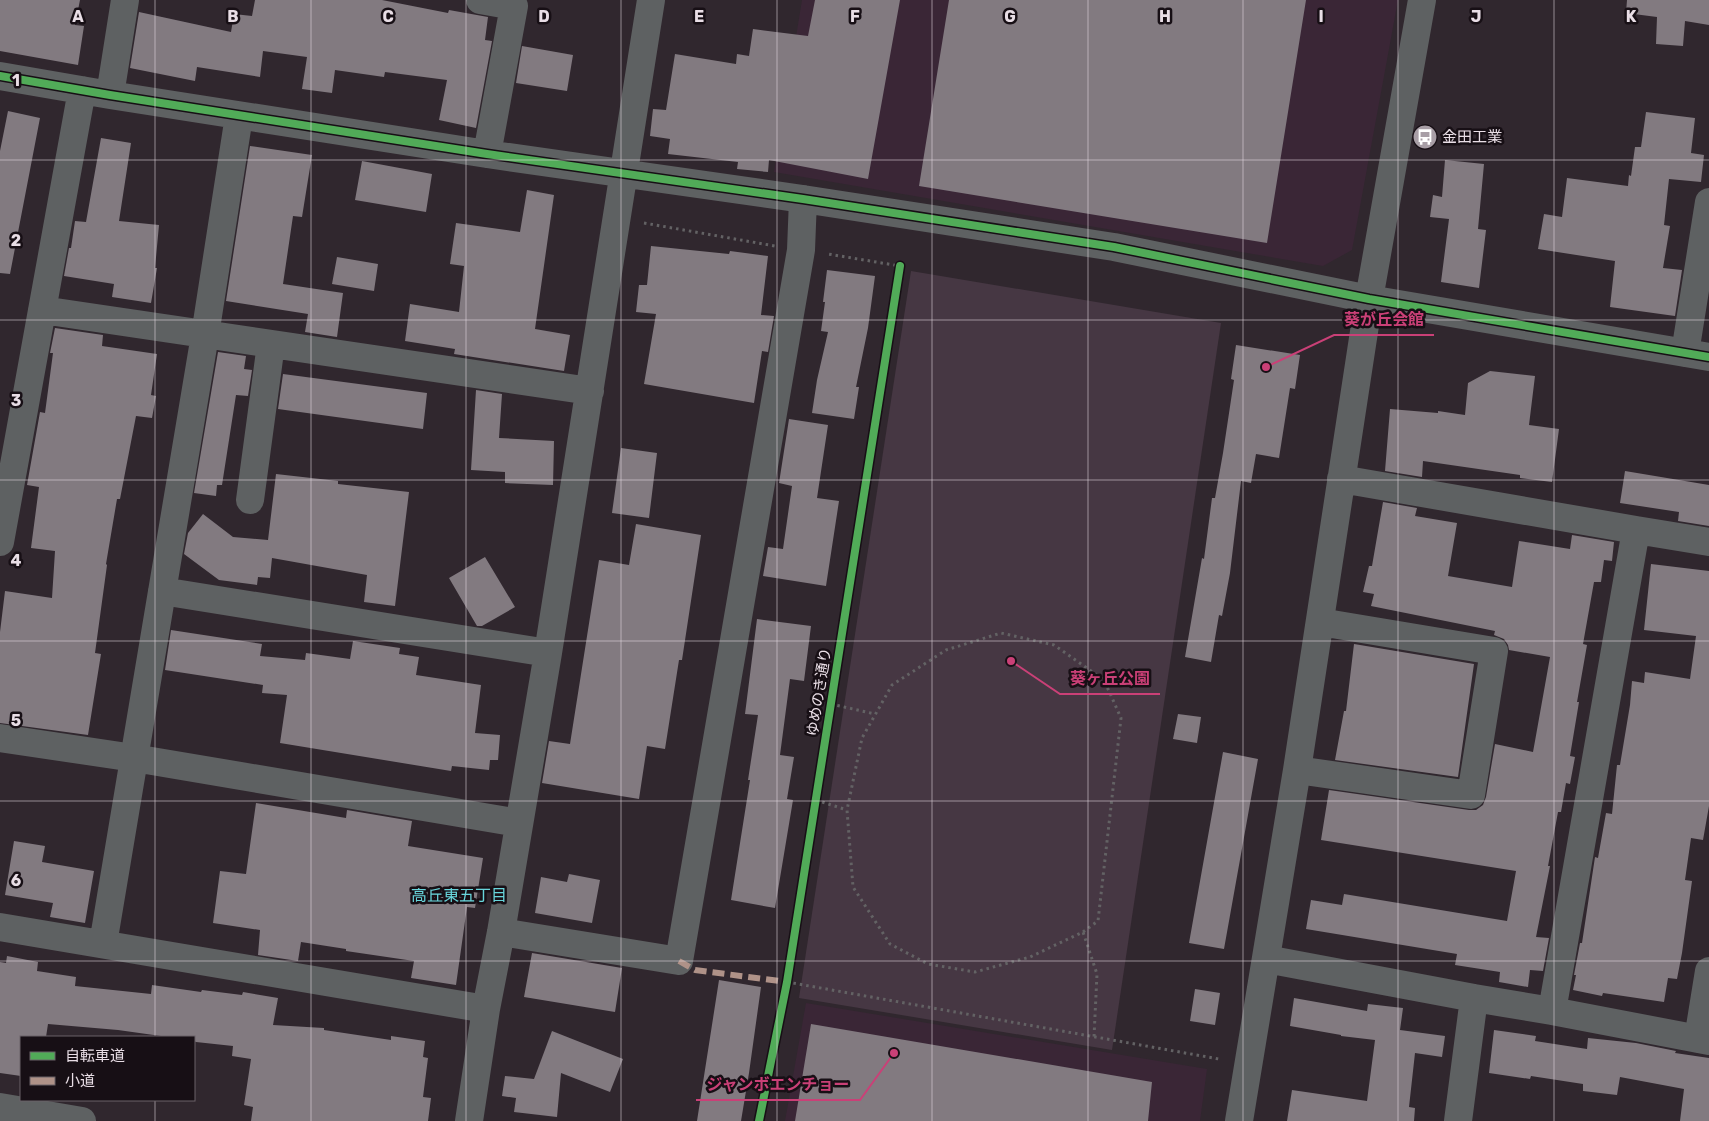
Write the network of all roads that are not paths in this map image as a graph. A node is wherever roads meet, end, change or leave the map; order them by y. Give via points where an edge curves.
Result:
1 (126, 0) edge
2 (480, 0) edge
3 (651, 0) edge
4 (1422, 0) edge
5 (0, 76) edge
6 (82, 90) junction
7 (110, 95) junction
8 (239, 116) junction
9 (487, 154) junction
10 (623, 173) junction
11 (803, 199) junction
12 (1709, 202) edge
13 (1370, 298) junction
14 (42, 310) junction
15 (205, 335) junction
16 (272, 344) junction
17 (1697, 355) edge
18 (590, 391) junction
19 (1341, 478) junction
20 (250, 500) dead end
21 (1636, 530) junction
22 (0, 542) edge
23 (1709, 542) edge
24 (162, 591) junction
25 (1320, 622) junction
26 (548, 653) junction
27 (0, 738) edge
28 (134, 758) junction
29 (1297, 770) junction
30 (518, 823) junction
31 (0, 927) edge
32 (501, 932) junction
33 (103, 944) junction
34 (1266, 959) junction
35 (1709, 971) edge
36 (1474, 998) junction
37 (486, 1009) junction
38 (1552, 1011) junction
39 (1704, 1040) edge
40 (0, 1107) edge
41 (82, 1121) edge
42 (469, 1121) edge
43 (1239, 1121) edge
44 (1458, 1121) edge

1 - 7 street
2 - 9 street via 514,6
3 - 10 street
4 - 13 street
5 - 6 street
6 - 7 street
6 - 14 street
7 - 8 street
8 - 9 street
8 - 15 street
9 - 10 street
10 - 11 street
10 - 18 street
11 - 13 street via 1114,247
11 - 32 street via 801,250 679,961
12 - 17 street
13 - 17 street
13 - 19 street
14 - 15 street
14 - 22 street
15 - 16 street
15 - 24 street
16 - 18 street
16 - 20 street
18 - 26 street
19 - 21 street
19 - 25 street
21 - 23 street
21 - 38 street
24 - 26 street
24 - 28 street
25 - 29 street
25 - 29 street via 1494,652 1471,795
26 - 30 street
27 - 28 street
28 - 30 street
28 - 33 street
29 - 34 street
30 - 32 street
31 - 33 street
32 - 37 street
33 - 37 street
34 - 36 street
34 - 43 street
35 - 39 street
36 - 38 street
36 - 44 street
37 - 42 street
38 - 39 street
40 - 41 street

